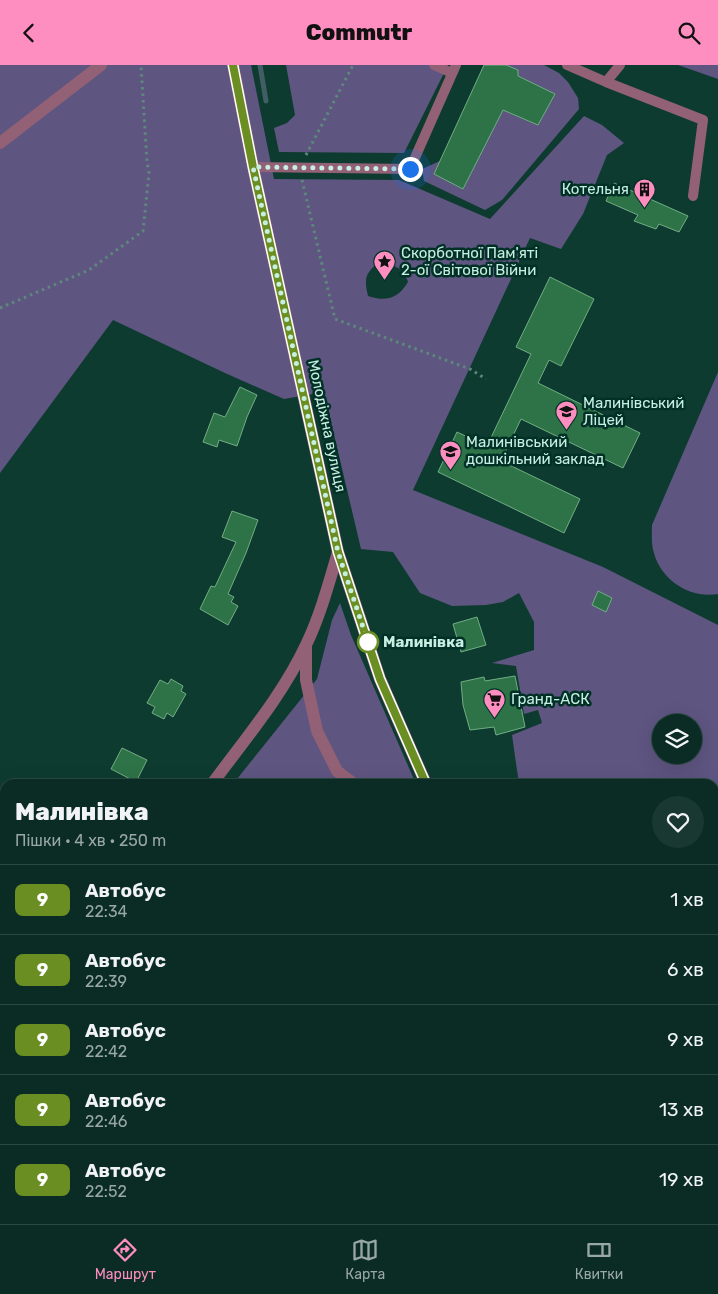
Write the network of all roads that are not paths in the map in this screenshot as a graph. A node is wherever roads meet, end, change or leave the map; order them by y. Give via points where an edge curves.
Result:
1 (101, 65) edge
2 (233, 65) edge
3 (434, 65) edge
4 (566, 65) edge
5 (620, 65) edge
6 (454, 69) edge
7 (606, 81) junction
8 (0, 143) edge
9 (253, 167) junction
10 (693, 196) dead end
11 (338, 552) junction
12 (306, 645) junction
13 (216, 779) edge
14 (347, 779) edge
15 (424, 779) edge

1 - 8 street
2 - 9 street, Молодіжна вулиця
3 - 6 lane
4 - 7 lane
5 - 7 lane
6 - 9 lane via 410,169
7 - 10 lane via 703,120
9 - 11 street, Молодіжна вулиця
11 - 12 street
11 - 15 street, Молодіжна вулиця via 380,679
12 - 13 street via 275,699
12 - 14 street via 306,680 318,731 337,771

